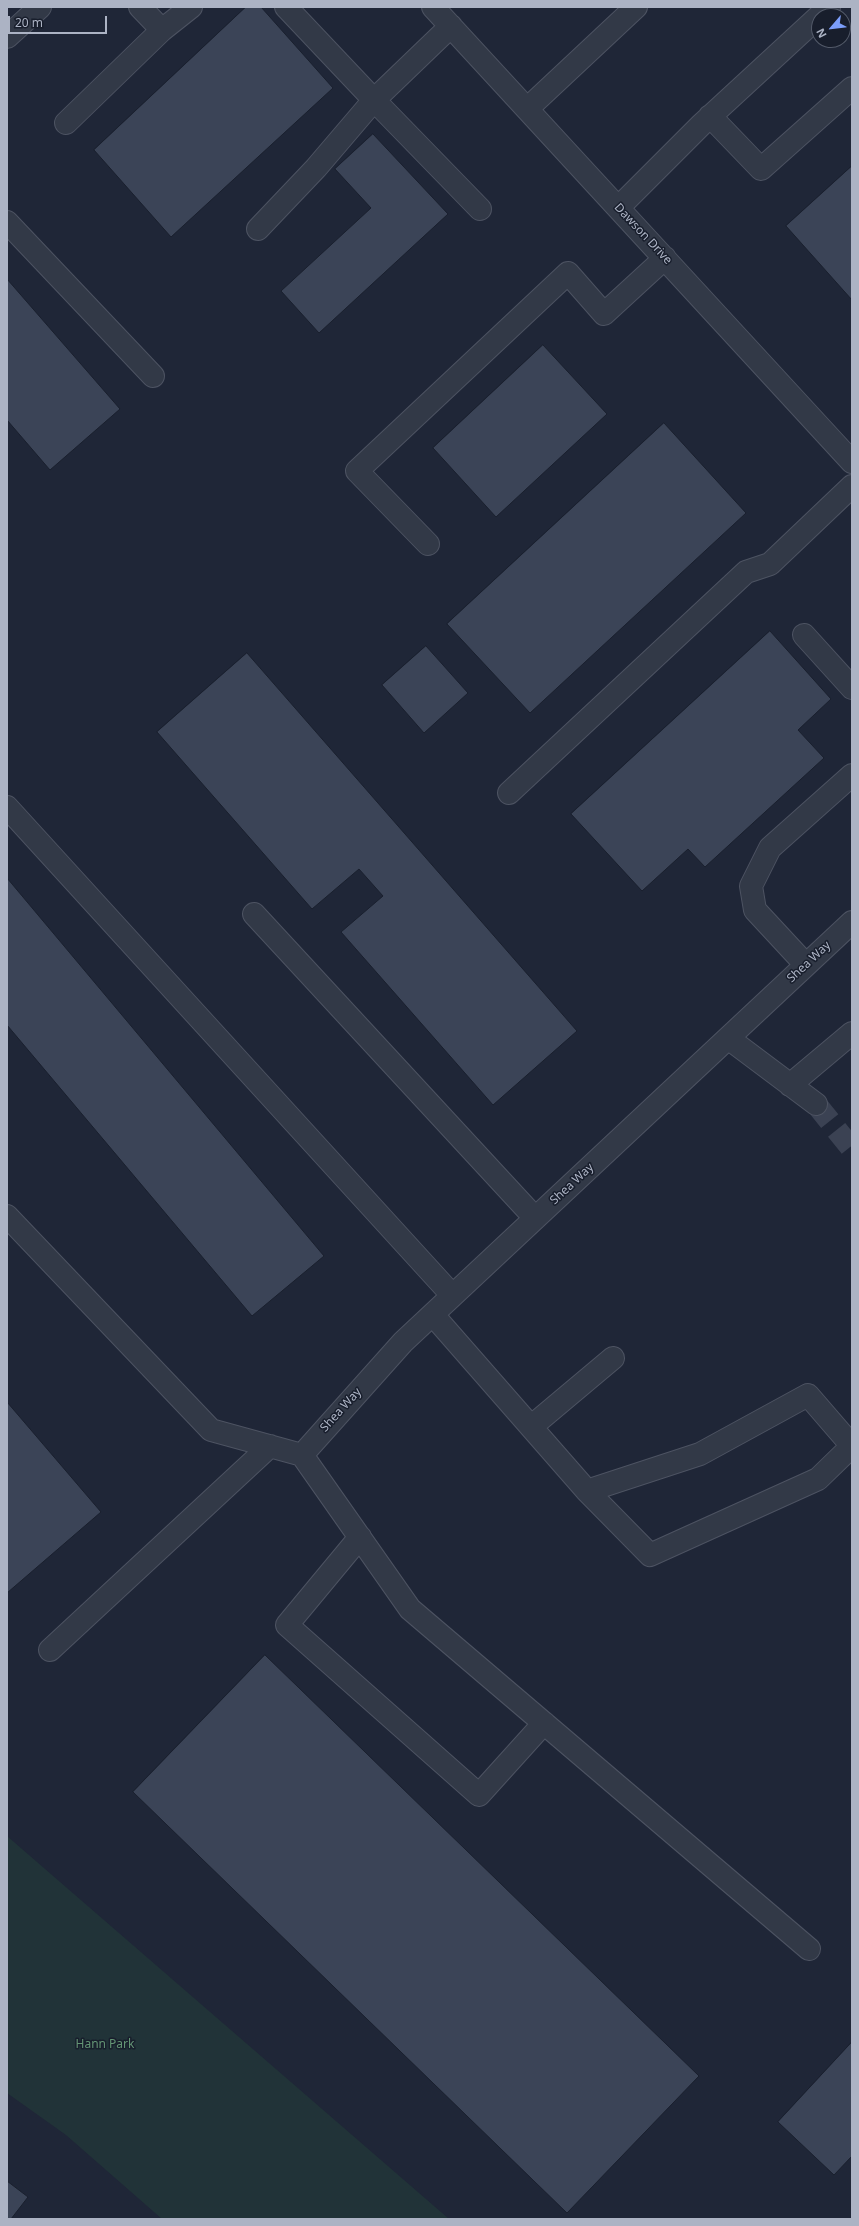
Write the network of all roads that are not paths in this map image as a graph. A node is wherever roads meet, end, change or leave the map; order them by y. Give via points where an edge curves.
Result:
1 (40, 7) edge
2 (140, 7) edge
3 (191, 7) edge
4 (286, 7) edge
5 (433, 7) edge
6 (636, 7) edge
7 (829, 7) edge
8 (450, 26) junction
9 (162, 30) junction
10 (7, 37) edge
11 (852, 88) edge
12 (374, 100) junction
13 (527, 108) junction
14 (710, 116) junction
15 (66, 123) dead end
16 (618, 208) junction
17 (480, 209) dead end
18 (7, 222) edge
19 (258, 229) dead end
20 (665, 258) junction
21 (153, 376) dead end
22 (850, 457) edge
23 (852, 486) edge
24 (428, 544) dead end
25 (804, 635) dead end
26 (852, 688) edge
27 (852, 775) edge
28 (509, 793) dead end
29 (7, 807) edge
30 (254, 914) dead end
31 (852, 922) edge
32 (806, 965) junction
33 (852, 1033) edge
34 (728, 1038) junction
35 (790, 1084) junction
36 (816, 1104) tunnel mouth
37 (7, 1216) edge
38 (535, 1218) junction
39 (452, 1295) junction
40 (433, 1314) junction
41 (613, 1358) dead end
42 (532, 1426) junction
43 (270, 1446) junction
44 (302, 1455) junction
45 (587, 1491) junction
46 (360, 1537) junction
47 (50, 1650) dead end
48 (544, 1724) junction
49 (809, 1949) dead end

1 - 10 street
2 - 9 street
3 - 9 street
4 - 12 street
5 - 8 street, Dawson Drive
6 - 13 street
7 - 14 street
8 - 12 street
8 - 13 street, Dawson Drive
9 - 15 street
11 - 14 street via 760,169
12 - 17 street
12 - 19 street via 316,168
13 - 16 street, Dawson Drive
14 - 16 street
16 - 20 street, Dawson Drive
18 - 21 street
20 - 22 street, Dawson Drive
20 - 24 street via 604,314 568,273 357,471
23 - 28 street via 770,564 746,572
25 - 26 street
27 - 32 street via 770,848 751,886 755,910
29 - 39 street
30 - 38 street
31 - 32 street, Shea Way
32 - 34 street, Shea Way
33 - 35 street
34 - 35 street
34 - 38 street, Shea Way
35 - 36 street
37 - 43 street via 211,1430
38 - 39 street, Shea Way
39 - 40 street, Shea Way
40 - 42 street
40 - 44 street, Shea Way via 403,1342
41 - 42 street
42 - 45 street
43 - 44 street
43 - 47 street
44 - 46 street
45 - 45 street via 650,1555 818,1479 852,1446 808,1395 700,1454
46 - 48 street via 410,1609
46 - 48 street via 287,1625 479,1795
48 - 49 street

